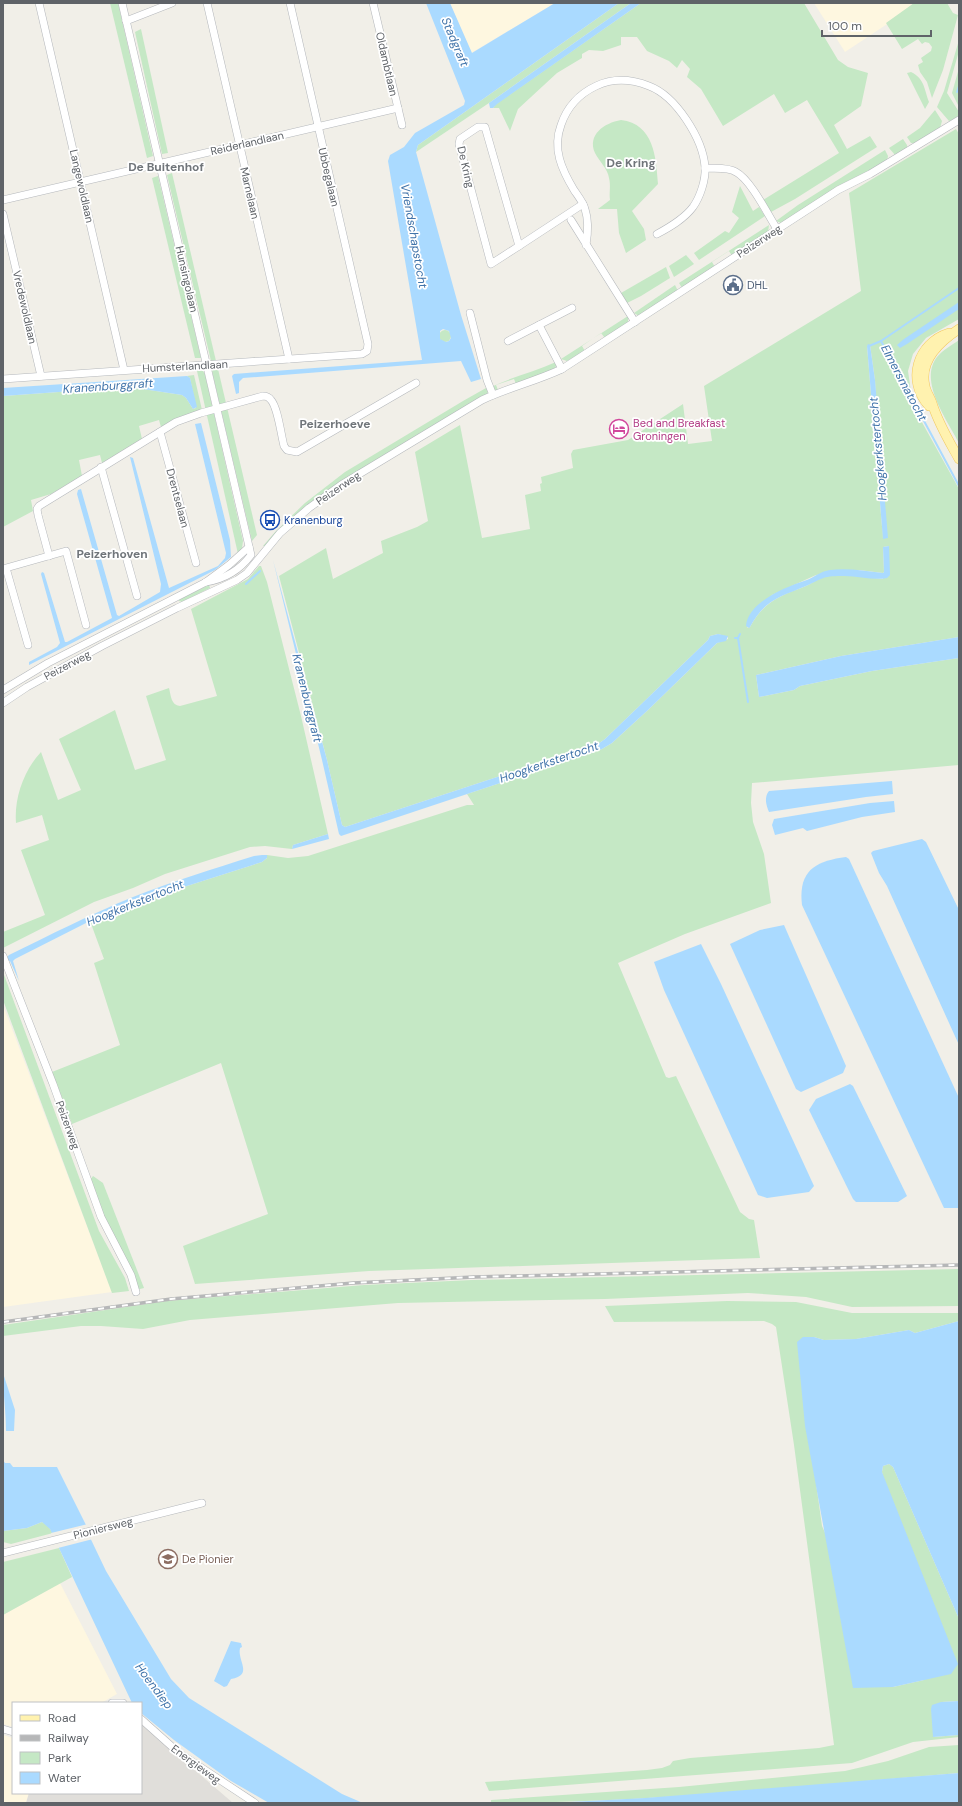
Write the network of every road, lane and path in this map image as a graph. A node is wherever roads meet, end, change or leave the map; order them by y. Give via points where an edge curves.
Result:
1 (39, 3) edge
2 (122, 3) edge
3 (172, 3) edge
4 (207, 3) edge
5 (290, 3) edge
6 (373, 3) edge
7 (126, 21) junction
8 (398, 108) junction
9 (959, 120) edge
10 (402, 125) dead end
11 (318, 127) junction
12 (239, 145) junction
13 (159, 164) junction
14 (705, 168) junction
15 (82, 182) junction
16 (3, 200) edge
17 (583, 204) junction
18 (3, 214) edge
19 (571, 220) dead end
20 (777, 229) junction
21 (657, 234) dead end
22 (586, 245) junction
23 (518, 246) junction
24 (572, 308) dead end
25 (470, 313) dead end
26 (635, 322) junction
27 (539, 325) junction
28 (957, 330) edge
29 (508, 341) dead end
30 (367, 350) joint
31 (289, 359) junction
32 (207, 364) junction
33 (562, 369) junction
34 (124, 370) junction
35 (41, 376) junction
36 (3, 379) edge
37 (416, 383) dead end
38 (492, 395) junction
39 (217, 408) junction
40 (160, 432) junction
41 (959, 459) edge
42 (101, 467) junction
43 (249, 547) junction
44 (251, 555) joint
45 (49, 556) junction
46 (196, 563) dead end
47 (206, 582) junction
48 (137, 596) dead end
49 (172, 599) junction
50 (177, 608) junction
51 (86, 625) dead end
52 (28, 645) dead end
53 (3, 690) edge
54 (3, 703) edge
55 (4, 959) edge
56 (136, 1292) dead end
57 (202, 1503) dead end
58 (3, 1553) edge
59 (142, 1721) edge
60 (255, 1803) edge

1 - 15 street, Langewoldlaan
2 - 7 street, Hunsingolaan
3 - 7 street
4 - 12 street, Marnelaan
5 - 11 street, Ubbegalaan
6 - 8 street, Oldambtlaan
7 - 13 street, Hunsingolaan
8 - 10 street, Oldambtlaan
8 - 11 street, Reiderlandlaan
9 - 20 street, Peizerweg via 870,174 838,190
11 - 12 street, Reiderlandlaan
11 - 30 street, Ubbegalaan via 368,344
12 - 13 street, Reiderlandlaan
12 - 31 street, Marnelaan
13 - 15 street, Reiderlandlaan
13 - 32 street, Hunsingolaan
14 - 17 street via 702,152 690,125 663,94 650,86 633,81 603,83 579,96 560,126 558,152 561,166
14 - 20 street via 736,172 749,184
14 - 21 street via 703,183 693,207 683,218
15 - 16 street, Reiderlandlaan
15 - 34 street, Langewoldlaan
17 - 22 street via 588,231
17 - 23 street, De Kring
18 - 35 street, Vredewoldlaan
19 - 22 street
20 - 26 street, Peizerweg
22 - 26 street
23 - 23 street, De Kring via 490,264 459,144 460,139 478,127 485,127
24 - 27 street
25 - 38 street
26 - 33 street, Peizerweg
27 - 29 street
27 - 33 street
28 - 41 main road via 935,349 926,364 924,376 925,387 934,411
30 - 31 street, Humsterlandlaan via 362,354
31 - 32 street, Humsterlandlaan
32 - 34 street, Humsterlandlaan
32 - 39 street, Hunsingolaan
33 - 38 street, Peizerweg
34 - 35 street, Humsterlandlaan
35 - 36 street, Humsterlandlaan
37 - 39 street via 297,452 284,446 274,407 268,397 263,396
38 - 50 street, Peizerweg via 341,485 289,524 243,577
39 - 40 street via 186,418
39 - 43 street, Hunsingolaan
40 - 42 street
40 - 46 street, Drentselaan
42 - 45 street via 42,503 37,509
42 - 48 street
43 - 44 street, Hunsingolaan
43 - 47 street, Peizerweg
44 - 47 street, Peizerweg via 232,573
45 - 51 street via 66,551
45 - 52 street via 6,568
47 - 49 street, Peizerweg
49 - 50 street
49 - 53 street, Peizerweg via 54,660
50 - 54 street, Peizerweg via 27,687
55 - 56 street, Peizerweg via 101,1217 131,1275
57 - 58 street, Pioniersweg
59 - 60 street, Energieweg via 178,1753

